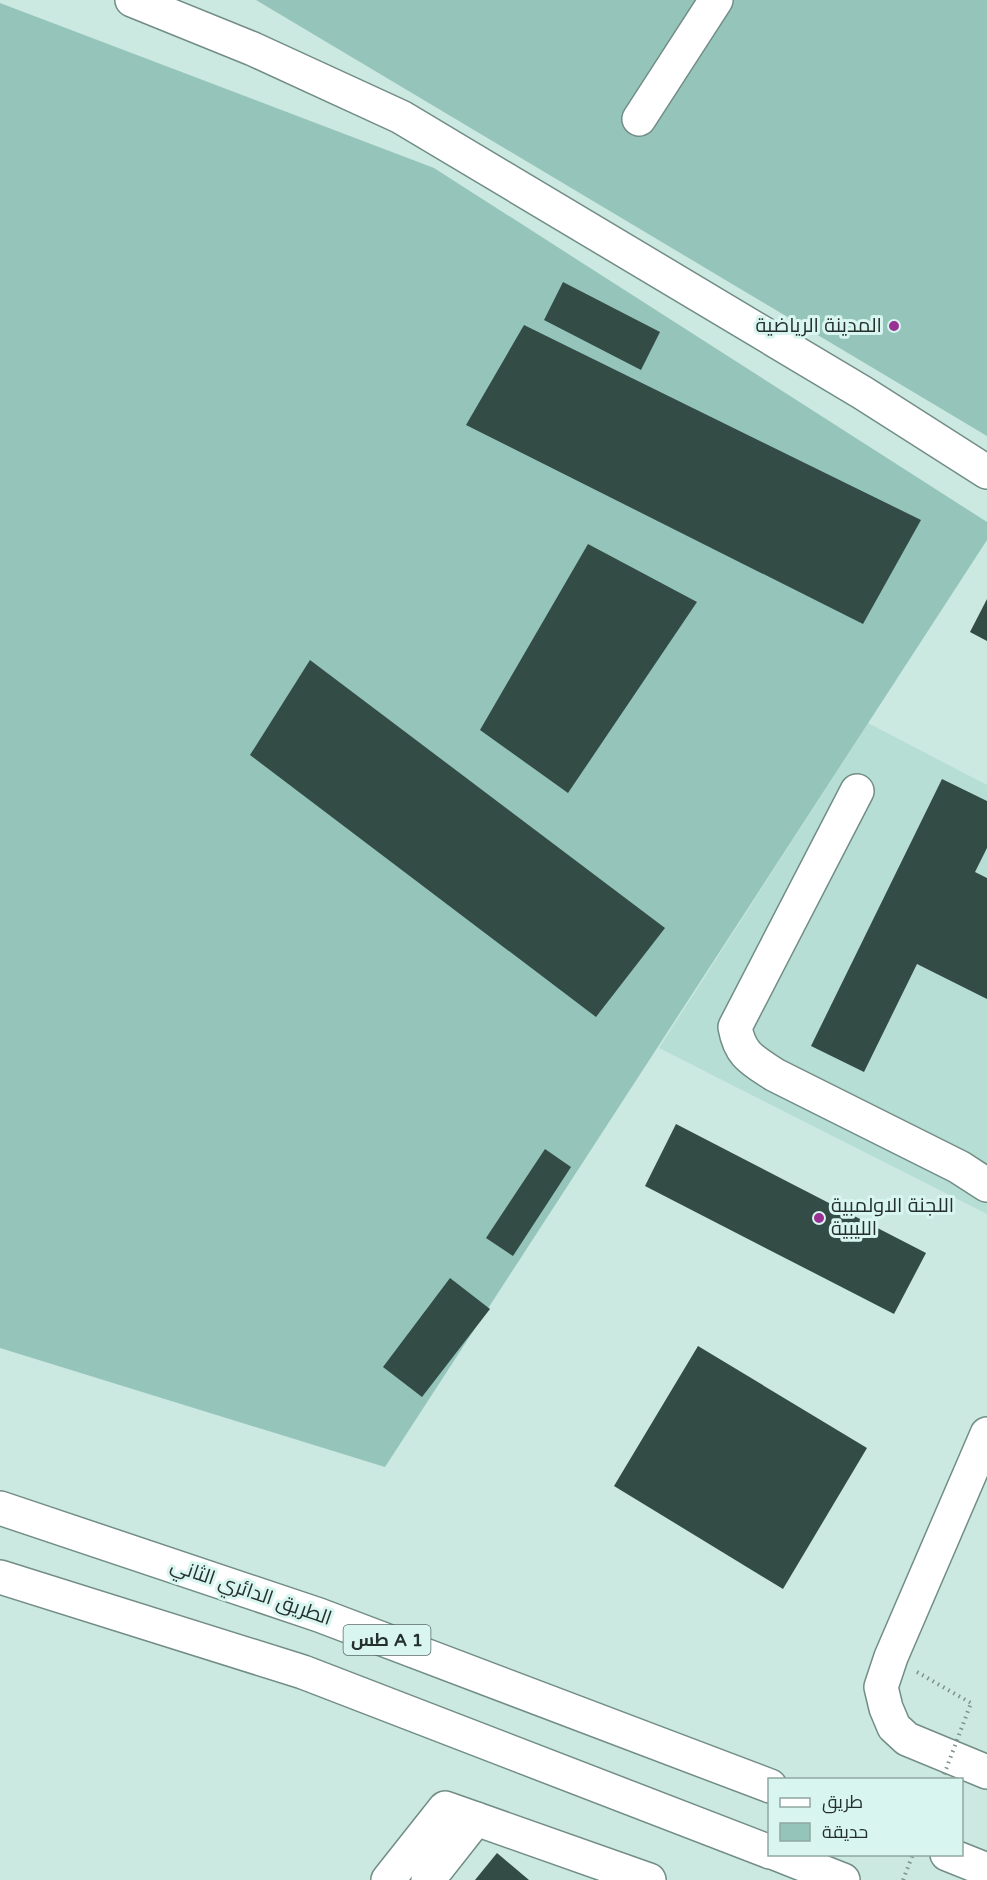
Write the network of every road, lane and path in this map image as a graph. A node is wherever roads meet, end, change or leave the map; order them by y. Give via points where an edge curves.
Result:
1 (132, 0) edge
2 (716, 0) edge
3 (639, 119) dead end
4 (987, 472) edge
5 (857, 791) dead end
6 (987, 1185) edge
7 (983, 1452) edge
8 (0, 1508) edge
9 (0, 1577) edge
10 (891, 1657) junction
11 (987, 1772) edge
12 (942, 1778) edge
13 (768, 1785) edge
14 (476, 1819) junction
15 (768, 1851) edge
16 (782, 1856) edge
17 (912, 1856) edge
18 (952, 1856) edge
19 (987, 1870) edge
20 (634, 1877) edge
21 (388, 1880) edge
22 (428, 1880) edge
23 (843, 1880) edge
24 (903, 1880) edge

1 - 4 main road via 401,117 863,393
2 - 3 main road
5 - 6 main road via 735,1027 738,1044 748,1058 775,1075 959,1167
7 - 10 main road
8 - 13 main road, الطريق الدائري الثاني / طس A 1 via 320,1615
9 - 15 main road via 303,1672
10 - 11 main road via 881,1687 894,1727 907,1739
10 - 12 path, bridge via 971,1703
14 - 20 main road
14 - 21 main road via 445,1808
14 - 22 main road
16 - 23 main road
17 - 24 path
18 - 19 main road

